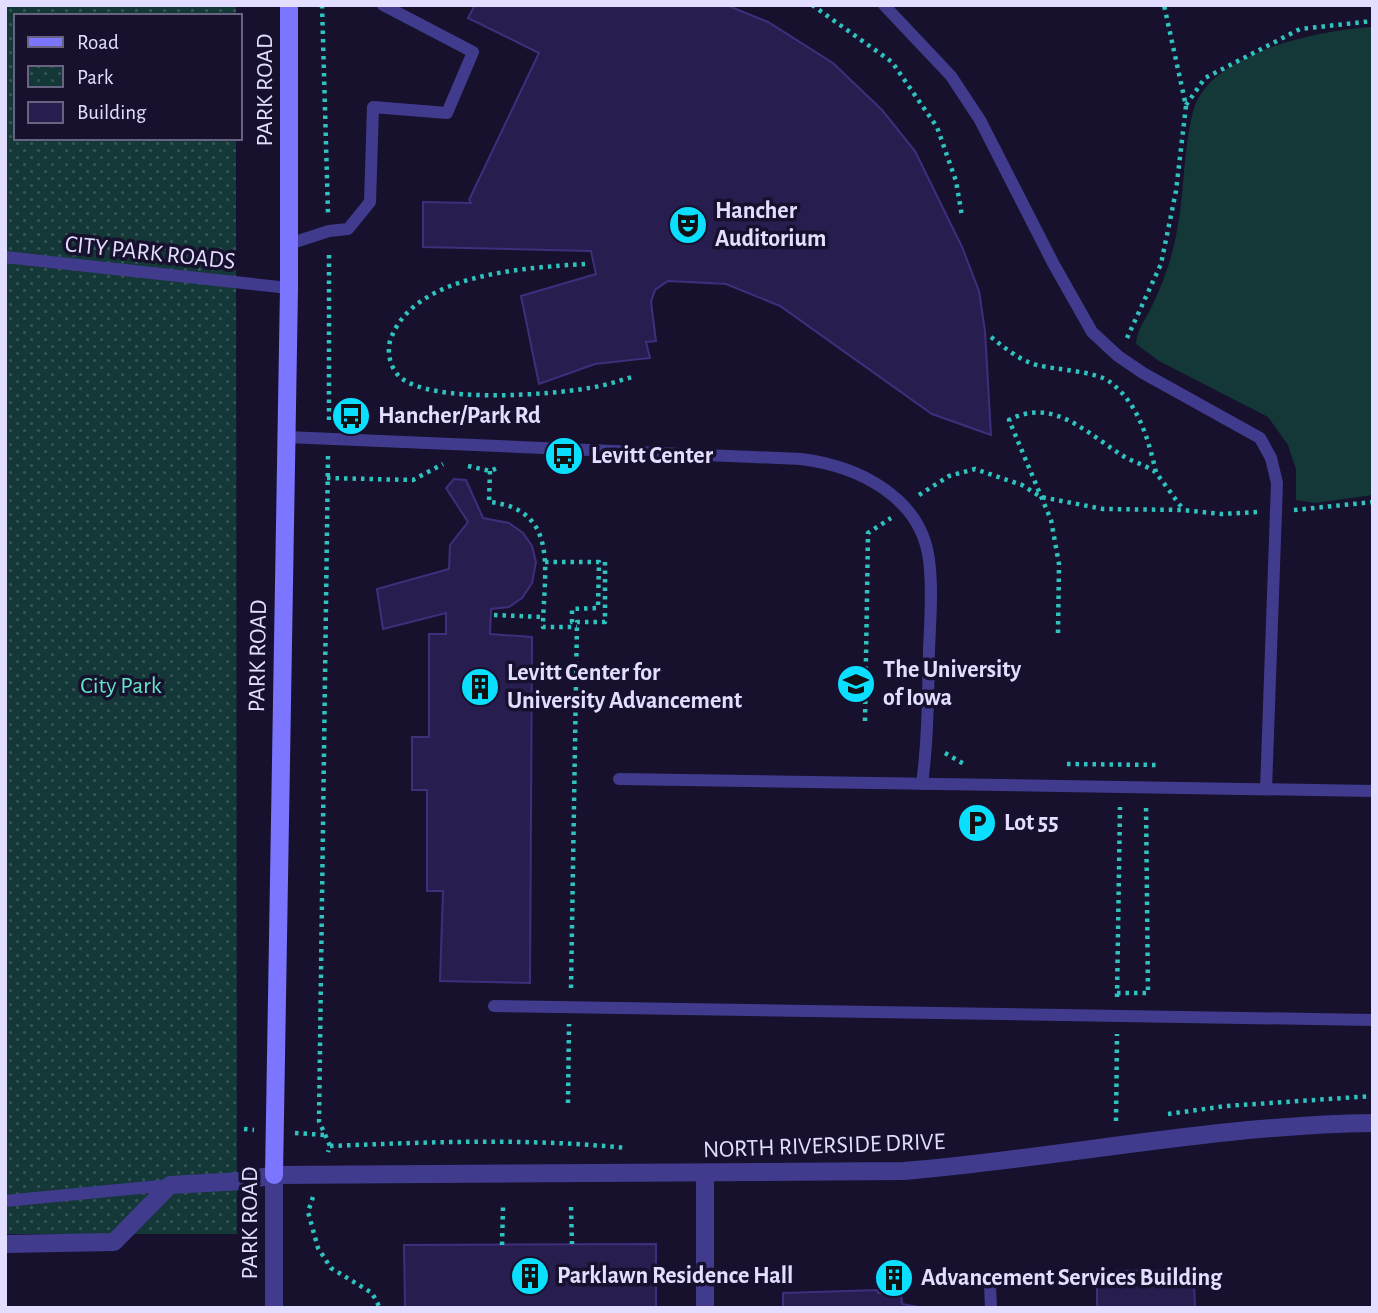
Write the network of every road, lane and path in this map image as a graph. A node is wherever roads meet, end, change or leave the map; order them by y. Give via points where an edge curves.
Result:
1 (289, 5) edge
2 (322, 5) edge
3 (383, 5) edge
4 (812, 5) edge
5 (884, 5) edge
6 (1164, 5) edge
7 (1373, 21) edge
8 (1186, 106) junction
9 (962, 216) dead end
10 (329, 231) junction
11 (289, 244) junction
12 (5, 257) edge
13 (585, 264) dead end
14 (289, 288) junction
15 (991, 337) dead end
16 (1118, 356) junction
17 (636, 376) dead end
18 (1108, 380) junction
19 (286, 437) junction
20 (329, 437) junction
21 (490, 471) dead end
22 (1156, 472) junction
23 (1183, 510) dead end
24 (892, 517) dead end
25 (605, 559) dead end
26 (545, 562) junction
27 (494, 615) dead end
28 (543, 617) junction
29 (577, 625) junction
30 (1058, 633) dead end
31 (865, 722) dead end
32 (1119, 764) dead end
33 (619, 779) dead end
34 (922, 784) junction
35 (1120, 787) junction
36 (1146, 787) junction
37 (1266, 789) junction
38 (1373, 791) edge
39 (1117, 993) junction
40 (494, 1006) dead end
41 (570, 1007) junction
42 (1117, 1015) junction
43 (1373, 1020) edge
44 (1373, 1096) edge
45 (568, 1103) dead end
46 (1164, 1114) dead end
47 (1128, 1119) dead end
48 (1116, 1121) junction
49 (1103, 1123) dead end
50 (1373, 1123) edge
51 (330, 1146) junction
52 (634, 1149) dead end
53 (705, 1174) junction
54 (274, 1175) junction
55 (321, 1176) junction
56 (170, 1185) junction
57 (5, 1201) edge
58 (503, 1207) dead end
59 (571, 1207) dead end
60 (5, 1244) edge
61 (572, 1244) dead end
62 (502, 1245) dead end
63 (990, 1285) dead end
64 (274, 1308) edge
65 (380, 1308) edge
66 (705, 1308) edge
67 (991, 1308) edge

1 - 11 main road, PARK ROAD
2 - 10 path
3 - 10 lane via 473,51 447,113 373,107 370,202 348,229
4 - 9 path via 892,62 937,127 956,181
5 - 16 lane via 951,76 1010,173 1092,332
6 - 8 path
7 - 8 path via 1300,29 1205,78
8 - 16 path via 1161,264
10 - 11 lane
10 - 20 path
11 - 14 main road, PARK ROAD
12 - 14 lane, CITY PARK ROADS
13 - 17 path via 540,267 446,287 416,304 396,324 388,346 391,363 401,377 422,388 459,393 545,394
14 - 19 main road, PARK ROAD
15 - 18 path via 1035,364
16 - 18 path
16 - 37 lane via 1260,438 1271,458 1277,483
18 - 22 path via 1130,404 1146,433
19 - 20 lane
19 - 54 main road, PARK ROAD
20 - 34 lane via 801,459 840,466 881,485 919,529 929,557
20 - 51 path via 319,1121
21 - 26 path via 489,502 531,518 542,536
22 - 23 path
22 - 30 path via 1058,415 1024,412 1009,420 1051,520 1059,564
24 - 31 path via 868,533
25 - 29 path via 605,622
26 - 28 path
26 - 29 path via 598,562 598,608 572,608 572,622
27 - 28 path
28 - 29 path via 543,627
29 - 41 path
32 - 35 path
33 - 34 lane
34 - 35 lane
35 - 36 lane
35 - 39 path
36 - 37 lane
36 - 39 path via 1148,993
37 - 38 lane
39 - 42 path
40 - 41 lane
41 - 42 lane
41 - 45 path
42 - 43 lane
42 - 48 path
44 - 46 path
47 - 48 path
48 - 49 path
50 - 53 street, NORTH RIVERSIDE DRIVE via 1202,1134 904,1171
51 - 52 path via 568,1142
51 - 55 path
53 - 55 street, NORTH RIVERSIDE DRIVE
53 - 66 street
54 - 55 street, NORTH RIVERSIDE DRIVE
54 - 56 street, NORTH RIVERSIDE DRIVE
54 - 64 street, PARK ROAD
55 - 65 path via 308,1212 318,1248 331,1269 372,1293
56 - 57 lane
56 - 60 street via 114,1242
58 - 62 path
59 - 61 path
63 - 67 lane

